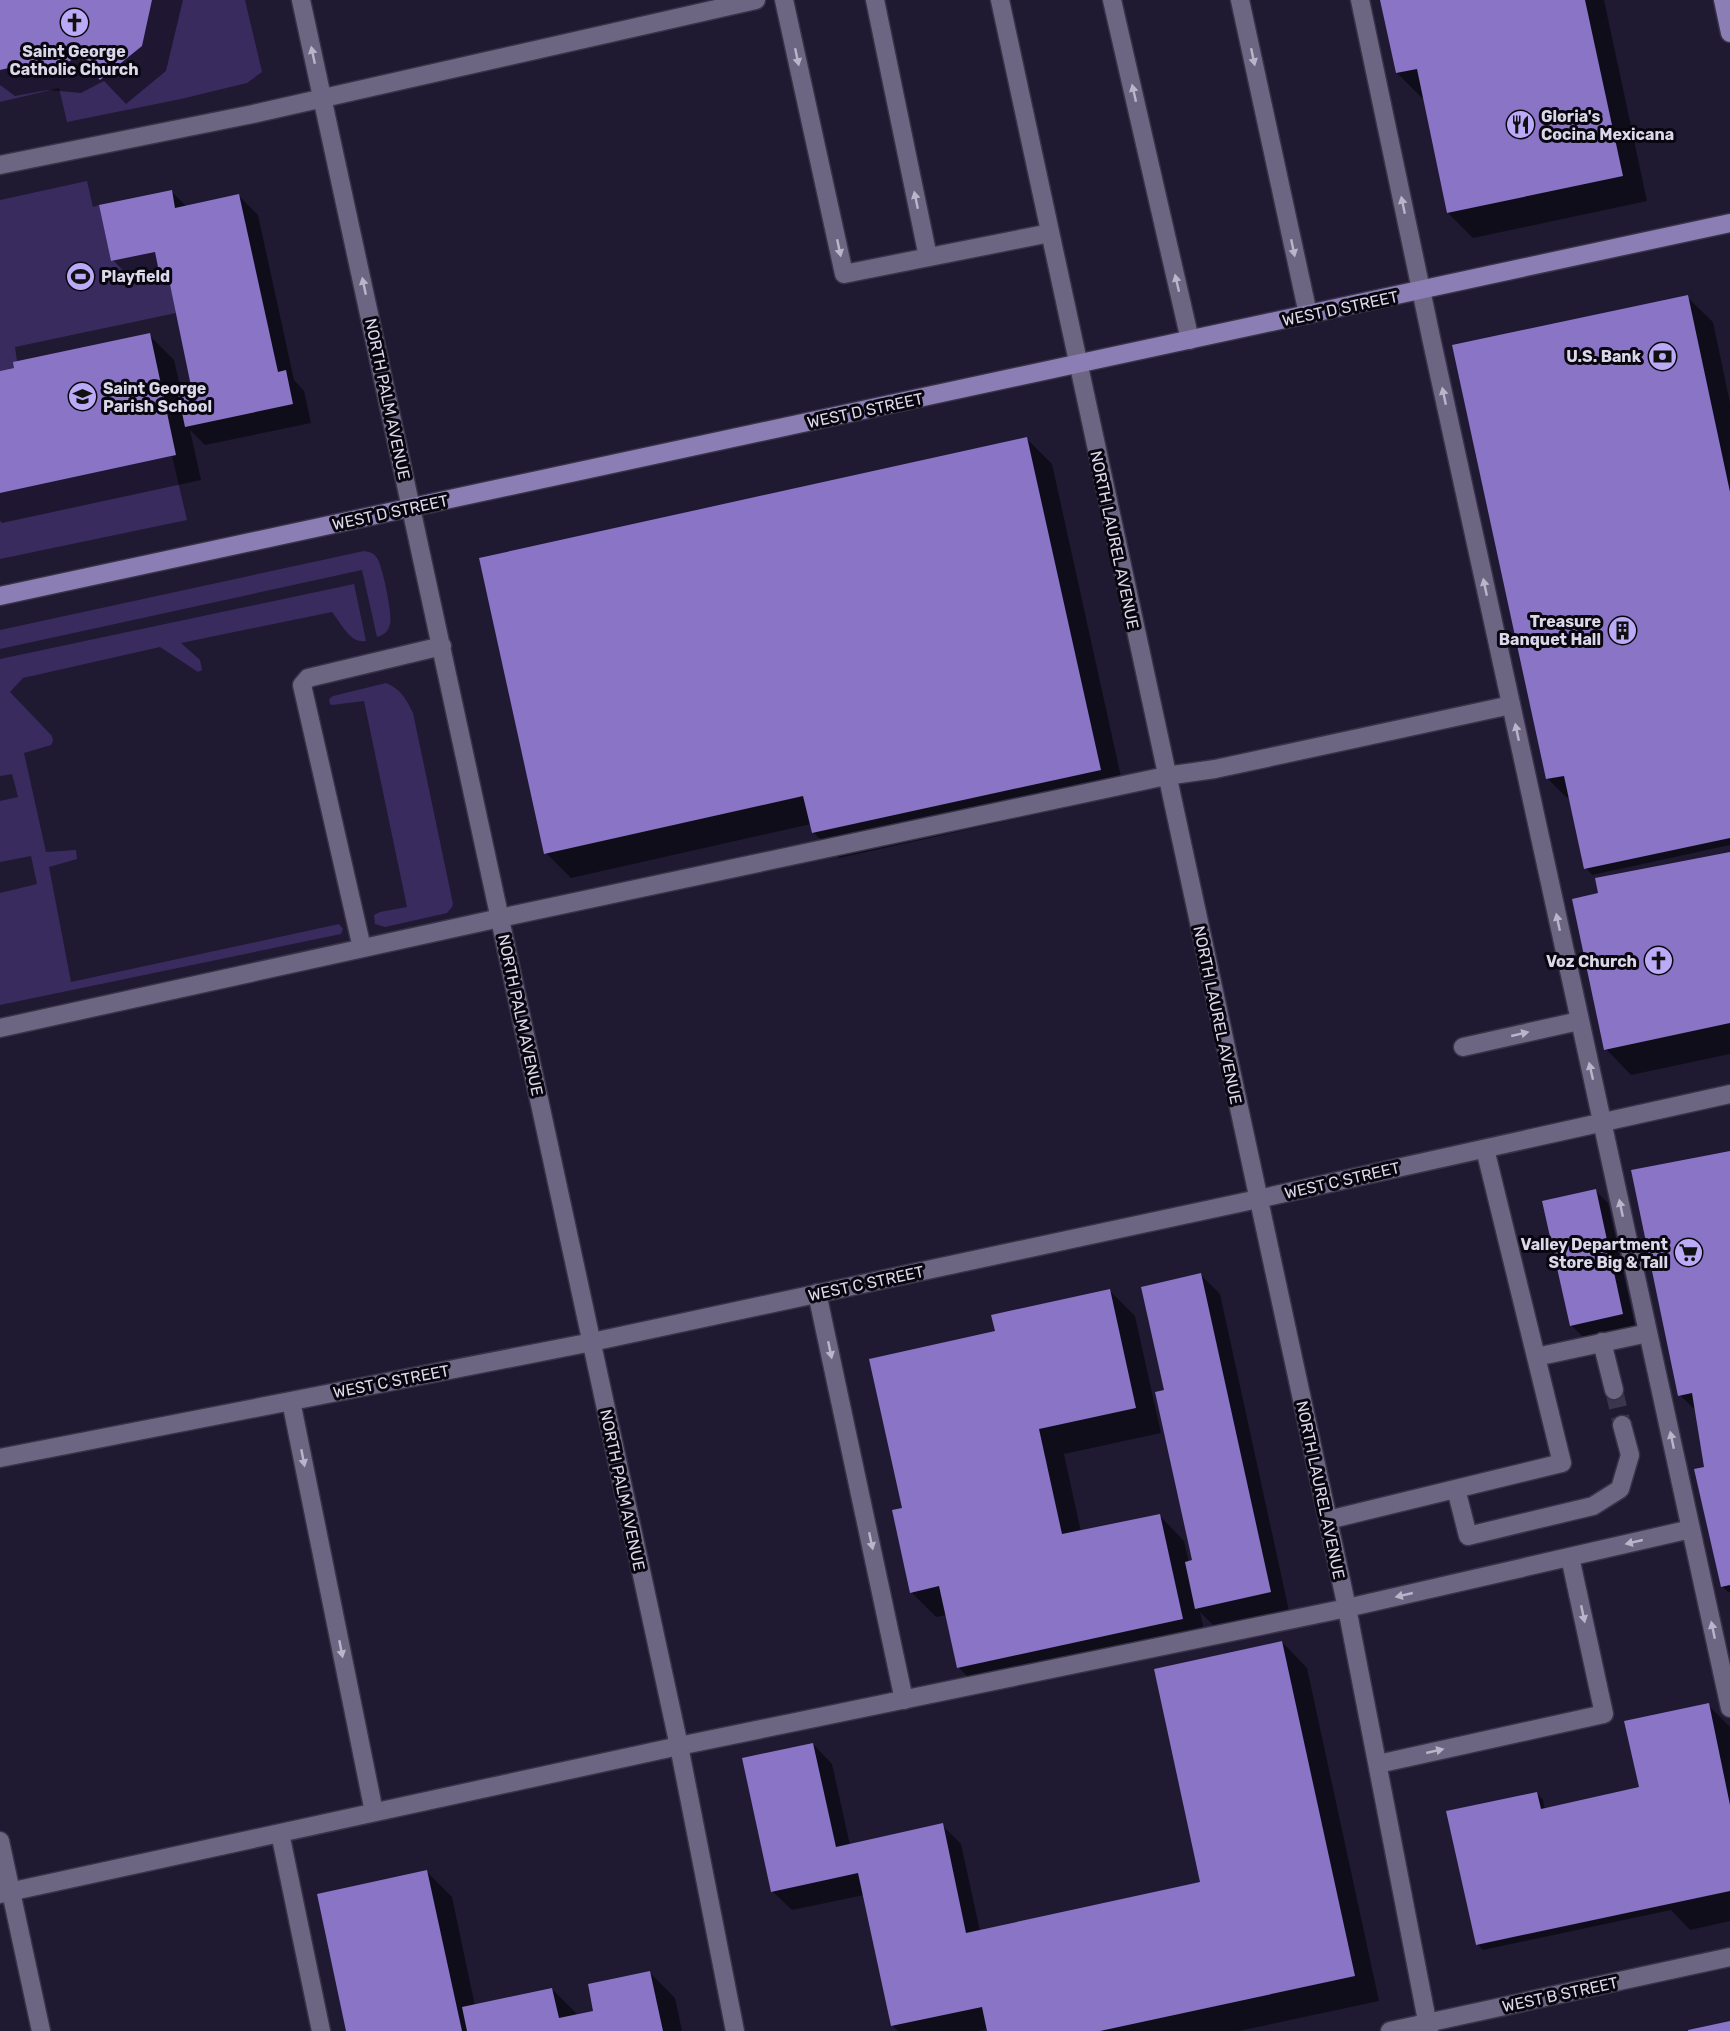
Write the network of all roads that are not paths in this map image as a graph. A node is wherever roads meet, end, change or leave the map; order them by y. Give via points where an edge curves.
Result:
1 (301, 0) edge
2 (756, 0) edge
3 (784, 0) edge
4 (874, 0) edge
5 (1000, 0) edge
6 (1112, 0) edge
7 (1240, 0) edge
8 (1360, 0) edge
9 (1723, 0) edge
10 (1730, 33) edge
11 (322, 98) junction
12 (0, 165) edge
13 (1730, 223) edge
14 (1050, 233) junction
15 (928, 257) junction
16 (1421, 290) junction
17 (1308, 314) junction
18 (1190, 340) junction
19 (1077, 365) junction
20 (412, 508) junction
21 (0, 596) edge
22 (442, 646) junction
23 (1511, 705) junction
24 (1166, 776) junction
25 (500, 918) junction
26 (362, 948) junction
27 (1579, 1021) junction
28 (0, 1028) edge
29 (1463, 1047) dead end
30 (1730, 1094) edge
31 (1602, 1122) junction
32 (1485, 1149) junction
33 (1258, 1199) junction
34 (818, 1293) junction
35 (1648, 1333) junction
36 (592, 1342) junction
37 (1602, 1342) junction
38 (1536, 1357) junction
39 (1614, 1390) tunnel mouth
40 (291, 1401) junction
41 (1622, 1425) tunnel mouth
42 (0, 1458) edge
43 (1456, 1489) junction
44 (1328, 1520) junction
45 (1691, 1529) junction
46 (1570, 1557) junction
47 (1347, 1608) junction
48 (904, 1700) junction
49 (1730, 1708) edge
50 (679, 1746) junction
51 (1378, 1764) junction
52 (374, 1812) junction
53 (280, 1833) junction
54 (0, 1841) edge
55 (5, 1893) edge
56 (1730, 1957) edge
57 (1428, 2027) edge
58 (41, 2031) edge
59 (321, 2031) edge
60 (735, 2031) edge
61 (1390, 2031) edge

11 -> 1 street, NORTH PALM AVENUE
2 - 11 street
3 -> 15 street via 844,274
15 -> 4 street
5 - 14 street, NORTH LAUREL AVENUE
18 -> 6 street
7 -> 17 street
16 -> 8 street
9 - 10 main road
11 - 12 street
20 -> 11 street, NORTH PALM AVENUE
13 - 16 main road, WEST D STREET
14 - 15 street
14 - 19 street, NORTH LAUREL AVENUE
16 - 17 main road, WEST D STREET
23 -> 16 street
17 - 18 main road, WEST D STREET
18 - 19 main road, WEST D STREET
19 - 20 main road, WEST D STREET
19 - 24 street, NORTH LAUREL AVENUE
20 - 21 main road, WEST D STREET
20 - 22 street, NORTH PALM AVENUE
22 - 25 street, NORTH PALM AVENUE
22 - 26 street via 308,678 302,685
23 - 24 street via 1215,769
27 -> 23 street
24 - 25 street
24 - 33 street, NORTH LAUREL AVENUE
25 - 26 street
25 - 36 street, NORTH PALM AVENUE
26 - 28 street
29 -> 27 street
31 -> 27 street
30 - 31 street, WEST C STREET
31 - 32 street, WEST C STREET
35 -> 31 street
32 - 33 street, WEST C STREET
32 - 38 street
33 - 34 street, WEST C STREET
33 - 44 street, NORTH LAUREL AVENUE
34 - 36 street, WEST C STREET
34 -> 48 street
35 - 37 street
45 -> 35 street
36 - 40 street, WEST C STREET
36 - 50 street, NORTH PALM AVENUE
37 - 38 street
37 - 39 street
38 - 43 street via 1563,1463
40 - 42 street, WEST C STREET
40 -> 52 street
41 - 43 street via 1630,1455 1620,1489 1593,1506 1468,1536
43 - 44 street
44 - 47 street, NORTH LAUREL AVENUE
45 -> 46 street
49 -> 45 street
46 -> 47 street
46 - 51 street via 1604,1714
47 - 48 street
47 - 51 street, NORTH LAUREL AVENUE
48 - 50 street
50 - 52 street
50 - 60 street, NORTH PALM AVENUE
51 - 57 street, NORTH LAUREL AVENUE
52 - 53 street
53 - 55 street
53 - 59 street
54 - 55 street
55 - 58 street
56 - 57 street, WEST B STREET
57 - 61 street, WEST B STREET

